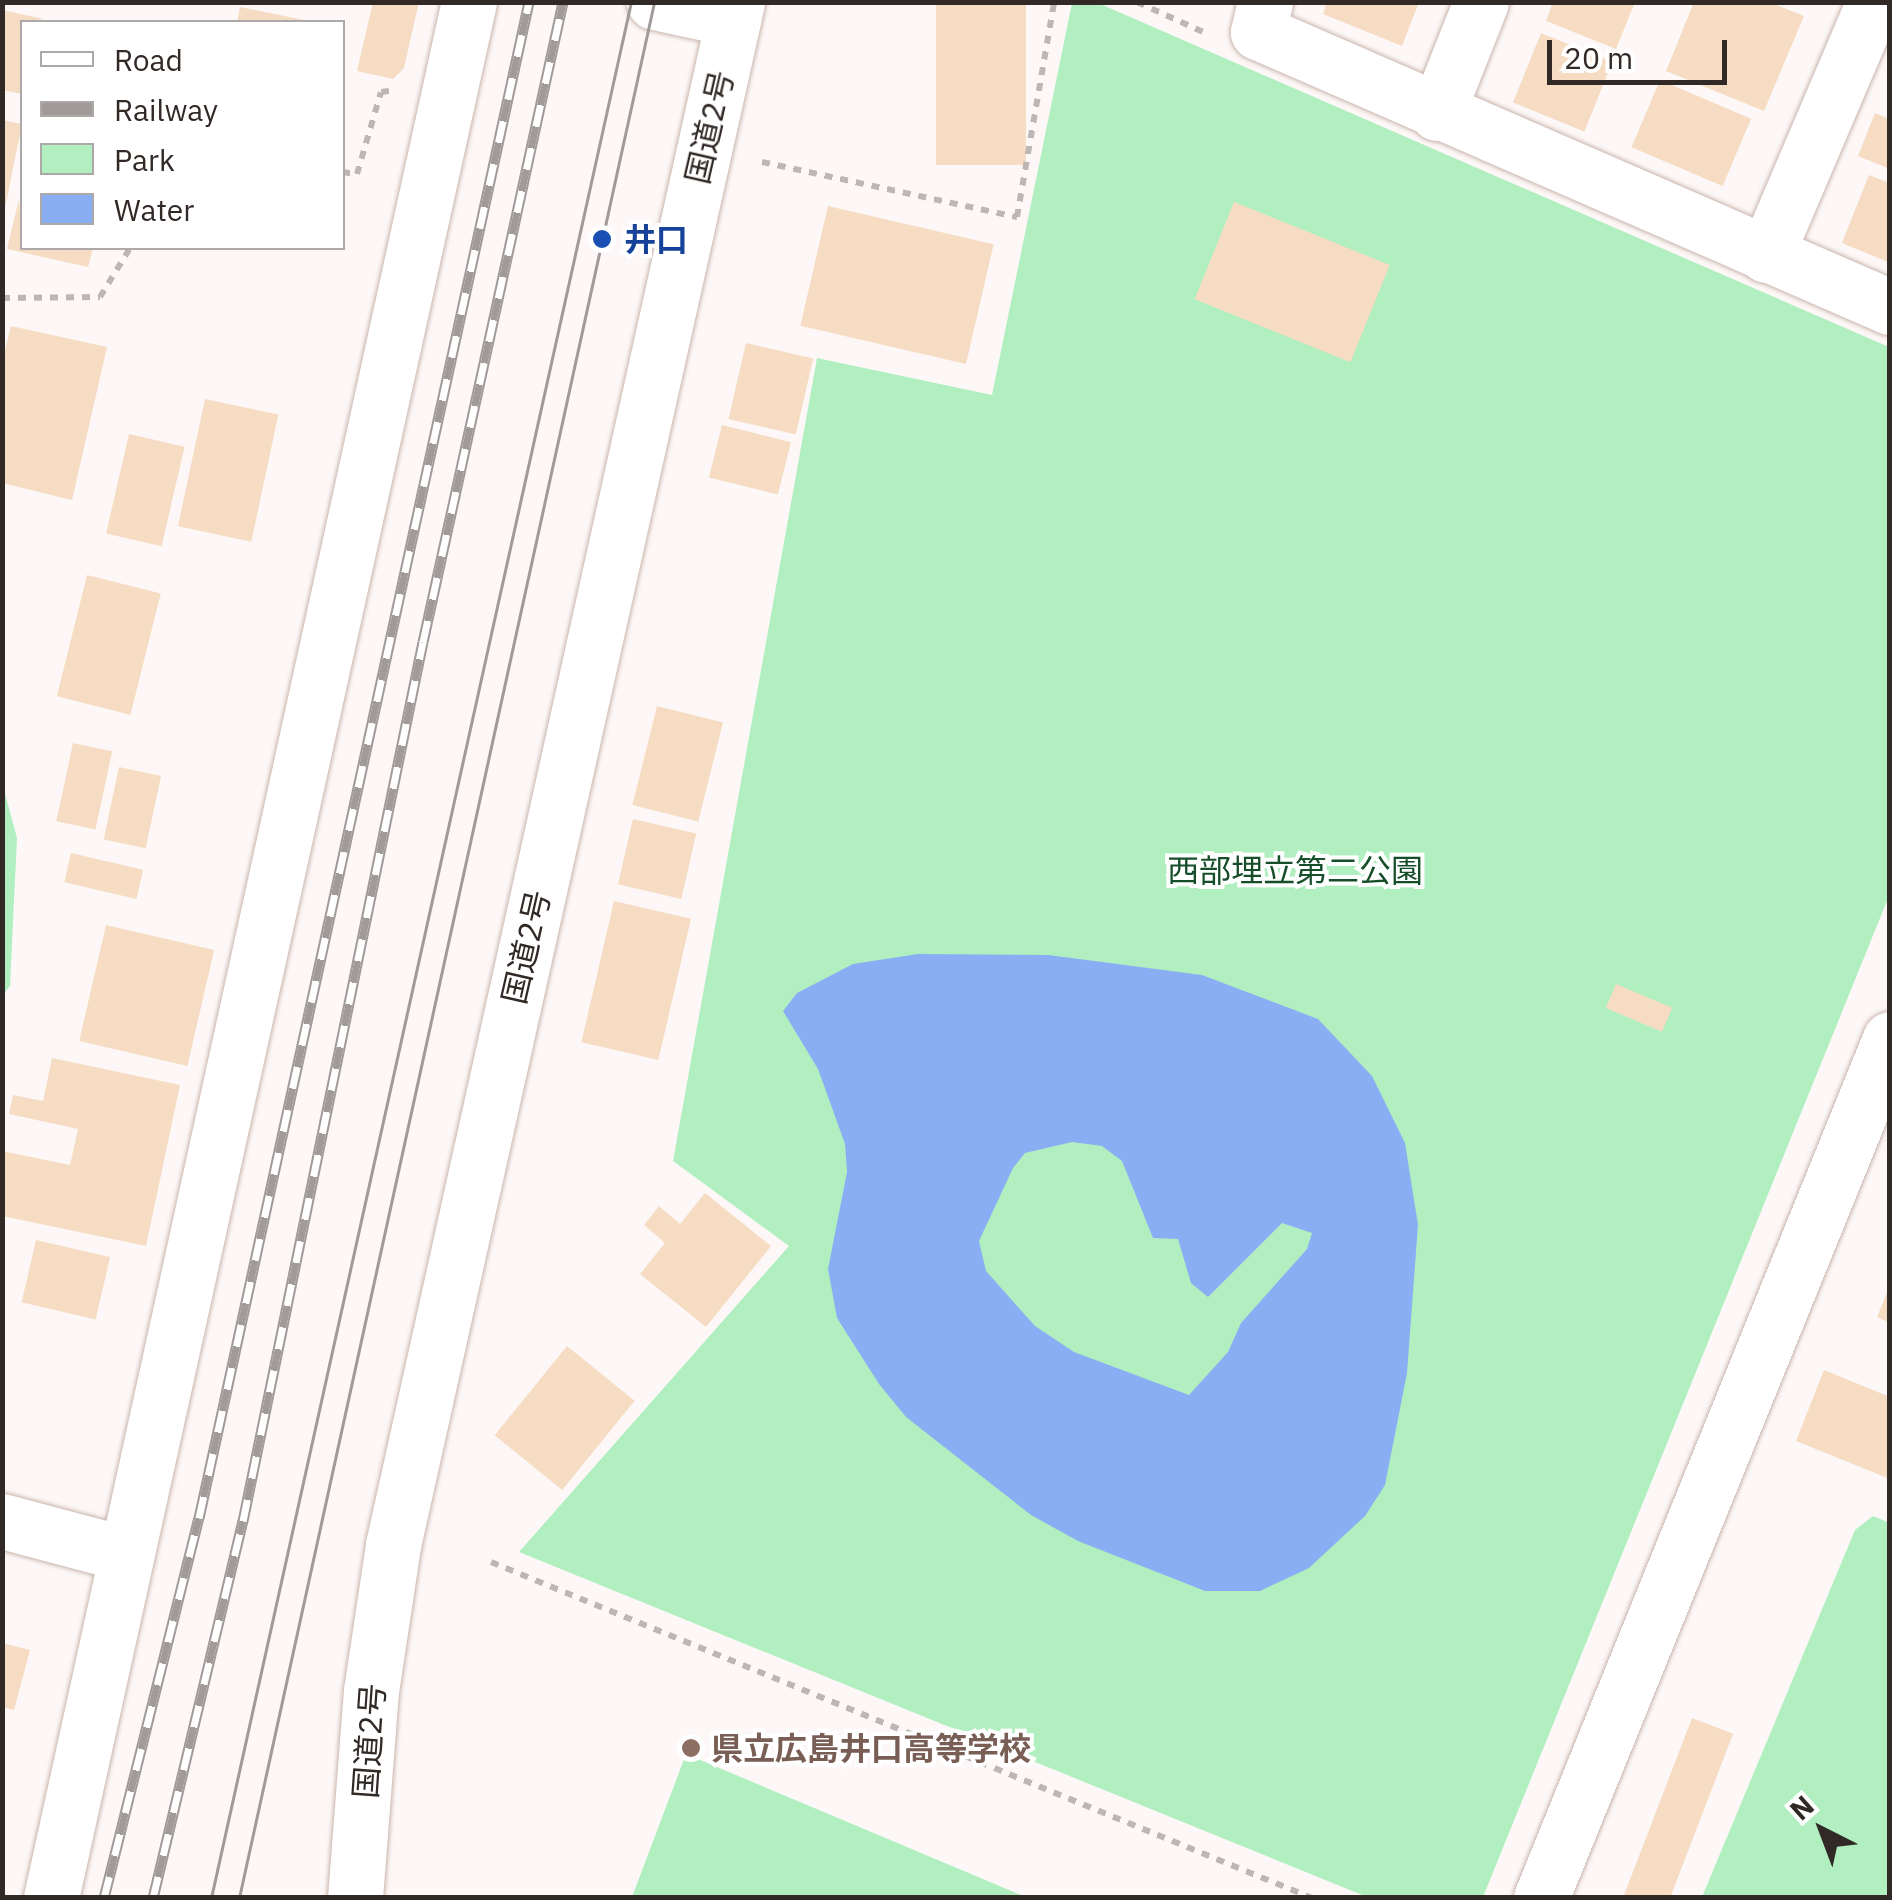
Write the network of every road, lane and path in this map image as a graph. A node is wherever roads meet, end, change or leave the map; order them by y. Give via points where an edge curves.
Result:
1 (469, 2) edge
2 (654, 2) edge
3 (1054, 2) edge
4 (1137, 2) edge
5 (1265, 2) edge
6 (1480, 2) edge
7 (1874, 2) edge
8 (735, 11) edge
9 (1218, 38) dead end
10 (381, 92) dead end
11 (1437, 113) junction
12 (704, 150) junction
13 (345, 172) edge
14 (129, 250) edge
15 (1766, 255) junction
16 (2, 298) edge
17 (1890, 307) edge
18 (1890, 1039) edge
19 (2, 1521) edge
20 (126, 1554) junction
21 (491, 1562) dead end
22 (51, 1898) edge
23 (357, 1898) edge
24 (1312, 1898) edge
25 (1541, 1898) edge

1 - 20 main road
2 - 8 main road
3 - 12 path via 1017,217
4 - 9 path
5 - 11 main road via 1258,32
6 - 11 main road
7 - 15 main road
8 - 12 main road, 国道2号
10 - 13 path via 356,174
11 - 15 main road
12 - 23 main road, 国道2号 via 394,1546 371,1691
14 - 16 path via 100,296
15 - 17 main road
18 - 25 main road
19 - 20 main road
20 - 22 main road
21 - 24 path

